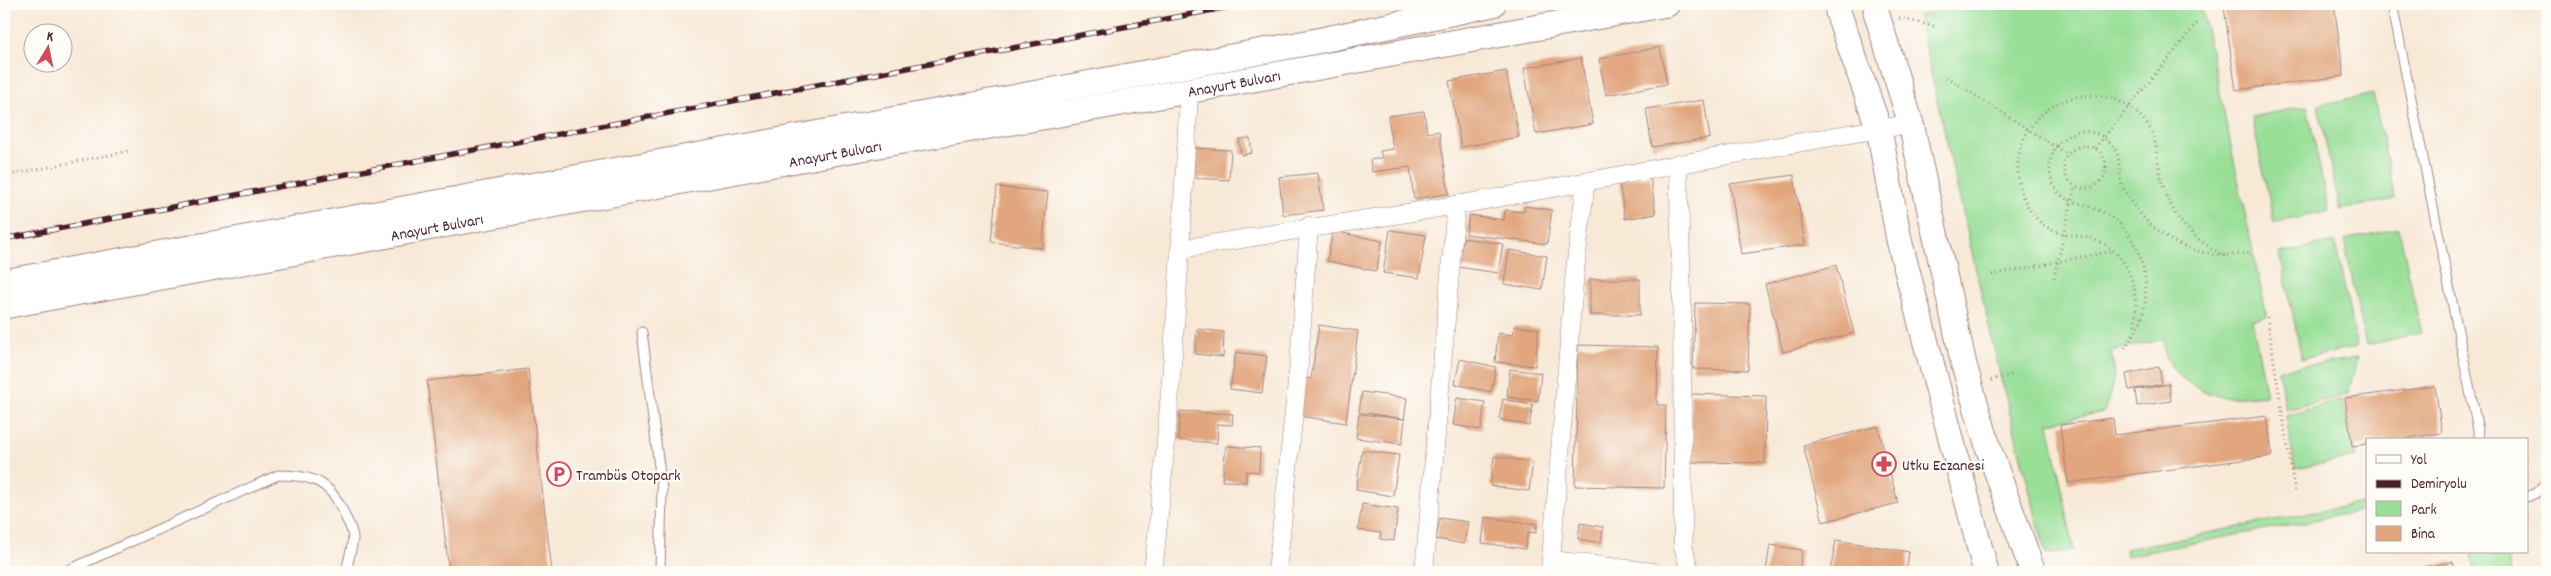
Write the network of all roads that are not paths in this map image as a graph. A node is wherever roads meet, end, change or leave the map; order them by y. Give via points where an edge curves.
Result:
1 (1493, 4) edge
2 (1667, 4) edge
3 (2392, 4) edge
4 (1831, 8) edge
5 (1883, 8) edge
6 (1189, 91) junction
7 (1911, 124) junction
8 (1878, 129) junction
9 (1678, 163) junction
10 (1586, 180) junction
11 (1456, 205) junction
12 (1309, 226) junction
13 (1181, 249) junction
14 (4, 282) edge
15 (4, 306) edge
16 (642, 332) dead end
17 (2480, 438) edge
18 (2547, 482) edge
19 (2528, 497) edge
20 (1551, 566) edge
21 (66, 571) edge
22 (346, 572) edge
23 (660, 572) edge
24 (1153, 572) edge
25 (1277, 572) edge
26 (1424, 572) edge
27 (1652, 572) edge
28 (1690, 572) edge
29 (1986, 572) edge
30 (2033, 572) edge

1 - 14 main road, Anayurt Bulvarı via 1190,64
2 - 6 main road, Anayurt Bulvarı
3 - 17 lane
4 - 5 main road via 1861,16
4 - 8 main road
5 - 7 main road
6 - 13 street
6 - 15 main road, Anayurt Bulvarı
7 - 8 street
7 - 30 main road via 1964,365 1989,450
8 - 9 street
8 - 29 main road via 1899,240
9 - 10 street
9 - 28 street via 1683,546
10 - 11 street
10 - 20 street via 1575,270
11 - 12 street
11 - 26 street
12 - 13 street
12 - 25 street via 1299,364
13 - 24 street
16 - 23 lane via 662,490
18 - 19 lane
20 - 27 street
21 - 22 lane via 278,475 303,475 330,491 342,507 353,536

